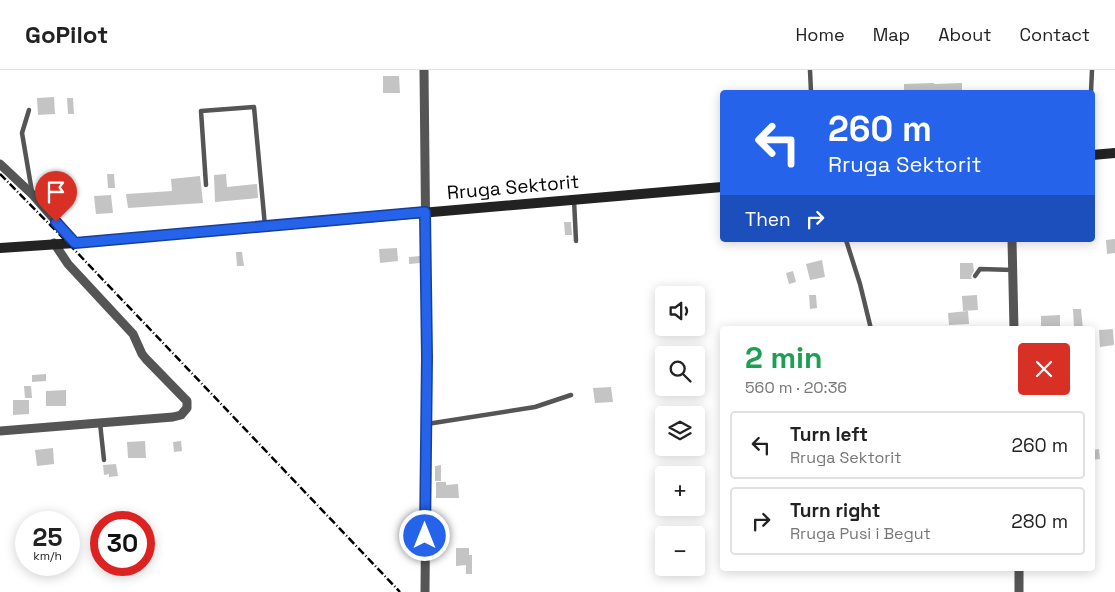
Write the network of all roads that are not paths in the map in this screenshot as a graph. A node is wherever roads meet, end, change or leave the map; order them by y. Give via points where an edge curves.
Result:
1 (424, 70) edge
2 (810, 70) edge
3 (1092, 70) edge
4 (811, 90) edge
5 (1091, 90) edge
6 (29, 110) dead end
7 (1095, 153) edge
8 (1115, 153) edge
9 (0, 164) edge
10 (206, 185) dead end
11 (720, 187) edge
12 (32, 195) junction
13 (574, 200) junction
14 (425, 212) junction
15 (265, 226) junction
16 (576, 241) dead end
17 (847, 242) edge
18 (1012, 242) edge
19 (71, 243) junction
20 (54, 244) junction
21 (0, 248) edge
22 (1013, 270) junction
23 (975, 276) dead end
24 (870, 326) edge
25 (1014, 326) edge
26 (571, 395) dead end
27 (100, 423) junction
28 (426, 424) junction
29 (0, 431) edge
30 (104, 460) dead end
31 (1019, 571) edge
32 (425, 592) edge
33 (1019, 592) edge

1 - 14 street
2 - 4 lane
3 - 5 lane
6 - 12 lane via 22,133
7 - 8 street
9 - 12 street
10 - 15 lane via 201,111 254,107
11 - 13 street, Rruga Sektorit
12 - 19 street
13 - 14 street, Rruga Sektorit
13 - 16 lane
14 - 15 street, Rruga Sektorit
14 - 28 street
15 - 19 street, Rruga Sektorit
17 - 24 lane
18 - 22 street
19 - 20 street, Rruga Sektorit
20 - 21 street, Rruga Sektorit
20 - 27 street via 68,264 133,334 146,359 187,401 185,412 179,416
22 - 23 lane via 980,269
22 - 25 street
26 - 28 lane via 536,407
27 - 29 street
27 - 30 lane
28 - 32 street
31 - 33 street

